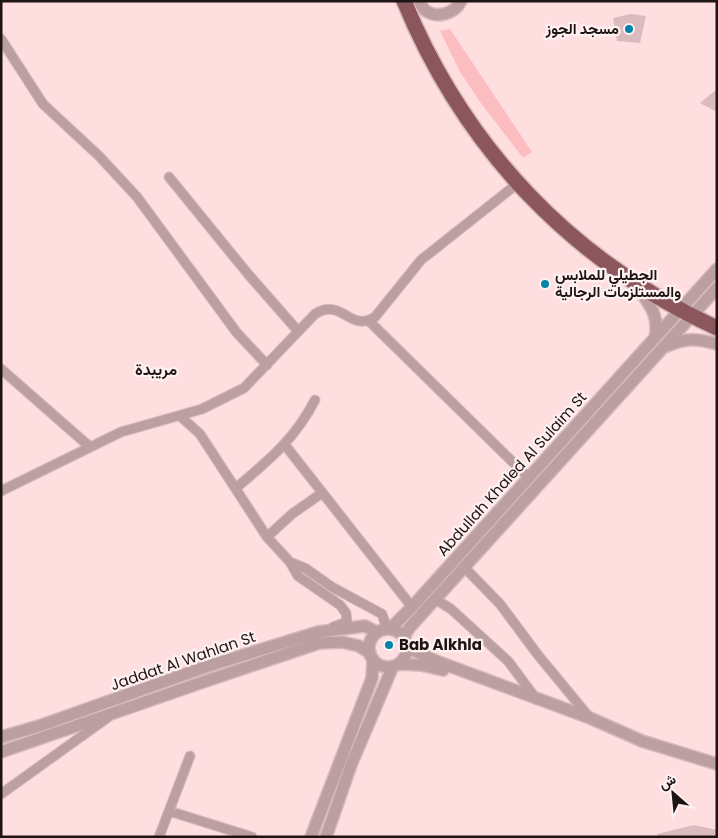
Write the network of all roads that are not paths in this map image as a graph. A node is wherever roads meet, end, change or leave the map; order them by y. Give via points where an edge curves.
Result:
1 (404, 1) edge
2 (419, 1) edge
3 (461, 1) edge
4 (1, 39) edge
5 (169, 178) dead end
6 (518, 184) junction
7 (717, 269) edge
8 (634, 282) junction
9 (717, 282) edge
10 (717, 288) edge
11 (686, 313) junction
12 (369, 321) junction
13 (717, 328) edge
14 (298, 331) junction
15 (655, 338) junction
16 (717, 344) edge
17 (663, 348) junction
18 (267, 364) junction
19 (1, 369) edge
20 (316, 400) dead end
21 (180, 416) junction
22 (285, 445) junction
23 (90, 447) junction
24 (529, 478) junction
25 (236, 488) junction
26 (1, 491) edge
27 (322, 493) junction
28 (267, 537) junction
29 (290, 562) junction
30 (464, 567) junction
31 (435, 599) junction
32 (412, 607) junction
33 (384, 630) junction
34 (318, 632) junction
35 (405, 642) junction
36 (371, 656) junction
37 (395, 665) junction
38 (482, 678) junction
39 (538, 700) junction
40 (113, 713) junction
41 (590, 718) junction
42 (1, 737) edge
43 (1, 752) edge
44 (190, 756) dead end
45 (717, 764) edge
46 (1, 794) edge
47 (169, 811) junction
48 (159, 837) edge
49 (252, 837) edge
50 (311, 837) edge
51 (326, 837) edge

1 - 6 highway via 434,63 468,121
2 - 3 street via 426,11 441,15 458,7
4 - 18 street via 43,104 138,197 237,333
5 - 14 street
6 - 8 highway via 586,249
6 - 12 street via 421,260
7 - 9 street via 712,280
7 - 11 street, Abdullah Khaled Al Sulaim St
8 - 11 highway
8 - 15 street via 654,313 658,324
10 - 11 street, Abdullah Khaled Al Sulaim St
11 - 13 highway
11 - 15 street, Abdullah Khaled Al Sulaim St
11 - 17 street, Abdullah Khaled Al Sulaim St
12 - 14 street via 362,323 333,308 323,309
12 - 24 street
14 - 18 street
15 - 24 street, Abdullah Khaled Al Sulaim St
16 - 17 street, Abdullah Khaled Al Sulaim St via 684,339
17 - 30 street, Abdullah Khaled Al Sulaim St
18 - 21 street via 244,388
19 - 23 street
20 - 22 street
21 - 23 street via 121,432
21 - 25 street via 200,434
22 - 25 street
22 - 27 street
23 - 26 street
24 - 32 street, Abdullah Khaled Al Sulaim St
25 - 28 street
27 - 28 street
27 - 32 street
28 - 29 street
29 - 33 street via 382,614
29 - 34 street via 298,576 340,605 346,613 346,622
30 - 31 street, Abdullah Khaled Al Sulaim St
30 - 41 street via 500,604
31 - 35 street, Abdullah Khaled Al Sulaim St
31 - 39 street via 508,661
32 - 33 street, Abdullah Khaled Al Sulaim St
33 - 34 street, Jaddat Al Wahlan St via 364,626
33 - 35 street via 395,630
33 - 36 street via 370,642
34 - 42 street, Jaddat Al Wahlan St
35 - 37 street via 405,656
35 - 38 street via 421,655
36 - 37 street via 382,666
36 - 40 street, Jaddat Al Wahlan St via 359,646 342,642 320,643
36 - 50 street via 372,678
37 - 38 street via 421,665
37 - 51 street via 352,765
38 - 39 street
39 - 41 street
40 - 43 street, Jaddat Al Wahlan St
40 - 46 street
41 - 45 street via 642,740
44 - 47 street
47 - 48 street
47 - 49 street

